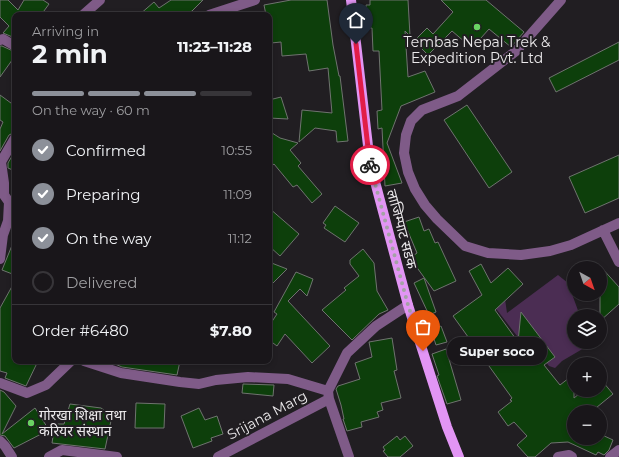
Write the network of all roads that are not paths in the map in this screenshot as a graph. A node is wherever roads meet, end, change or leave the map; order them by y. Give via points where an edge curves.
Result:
1 (100, 0) edge
2 (255, 0) edge
3 (351, 0) edge
4 (561, 0) edge
5 (86, 12) edge
6 (218, 12) edge
7 (0, 40) edge
8 (12, 44) edge
9 (12, 143) edge
10 (0, 162) edge
11 (619, 223) edge
12 (603, 230) junction
13 (0, 259) edge
14 (619, 262) edge
15 (408, 305) junction
16 (68, 364) edge
17 (93, 364) edge
18 (0, 383) edge
19 (329, 395) junction
20 (0, 442) edge
21 (619, 450) edge
22 (12, 457) edge
23 (49, 457) edge
24 (117, 457) edge
25 (218, 457) edge
26 (349, 457) edge
27 (460, 457) edge
28 (558, 457) edge
29 (572, 457) edge
30 (610, 457) edge

1 - 5 street
2 - 6 street
3 - 15 main road, लाजिम्पाट सडक via 370,163
4 - 12 street via 516,51 458,96 422,110 412,121 406,135 404,153 408,172 425,205 465,246 488,253 521,255 571,245
7 - 8 street
9 - 10 street
10 - 13 street via 4,195 9,202
11 - 12 street
12 - 14 street
15 - 19 street via 376,326 348,353
15 - 27 main road, लाजिम्पाट सडक via 447,426
16 - 18 street via 46,385 27,393
17 - 19 street via 121,373 199,384 248,377 288,379
19 - 25 street, Srijana Marg
19 - 26 street
20 - 22 street
21 - 30 street
23 - 24 street via 62,450
28 - 29 street

